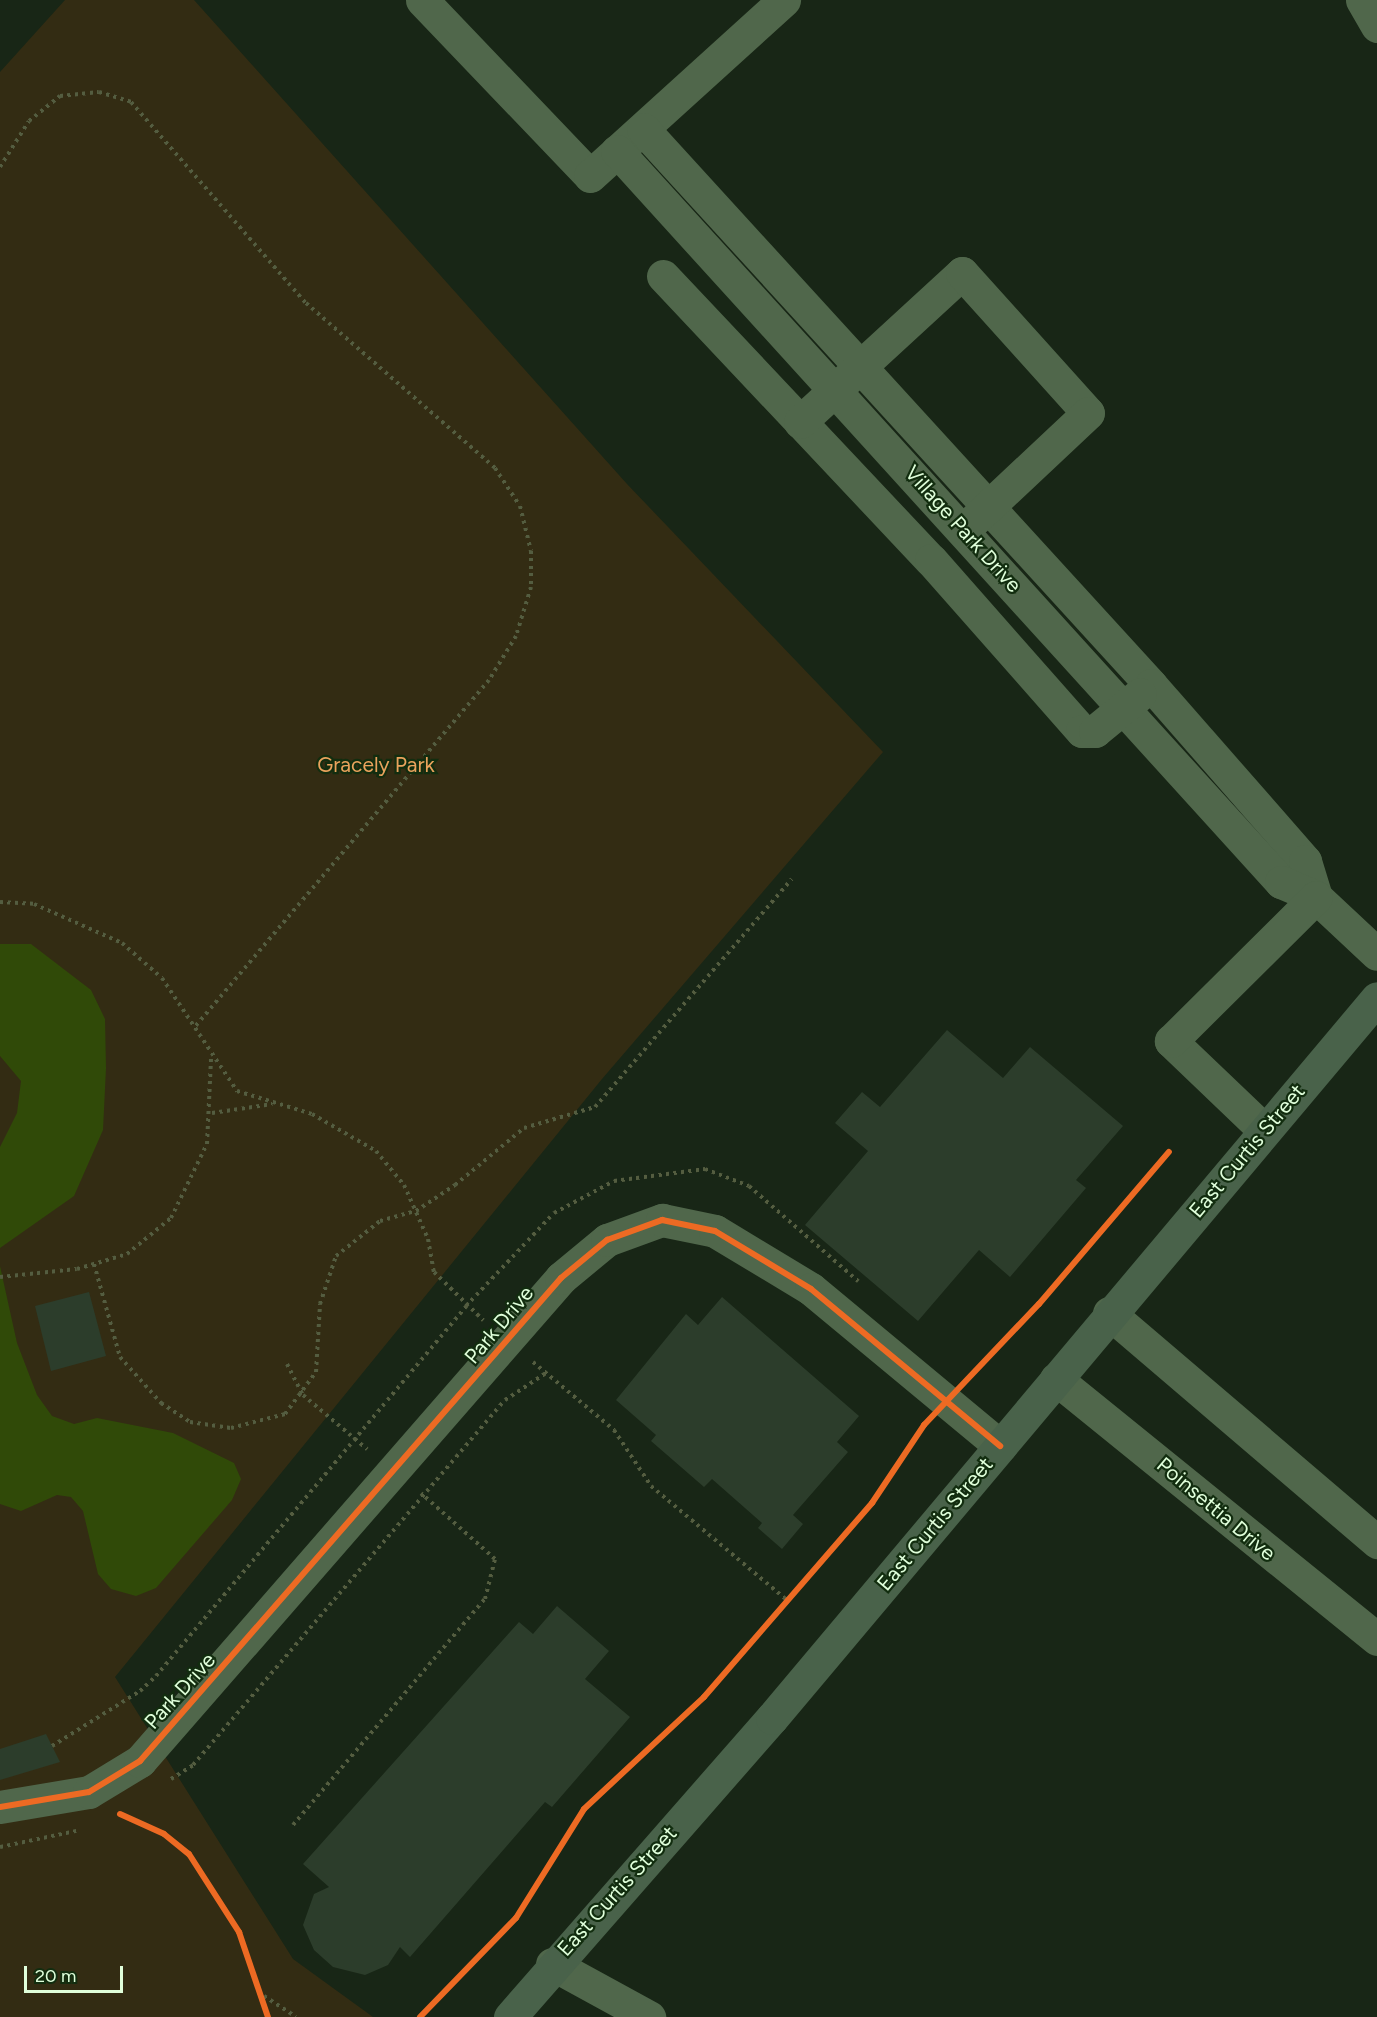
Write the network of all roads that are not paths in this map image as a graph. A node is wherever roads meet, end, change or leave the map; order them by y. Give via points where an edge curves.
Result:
1 (422, 0) edge
2 (784, 0) edge
3 (1362, 0) edge
4 (1377, 26) edge
5 (643, 129) junction
6 (617, 151) junction
7 (663, 276) dead end
8 (859, 367) junction
9 (834, 387) junction
10 (800, 422) junction
11 (976, 519) junction
12 (931, 560) junction
13 (1151, 685) junction
14 (1124, 708) junction
15 (1316, 897) junction
16 (1377, 954) edge
17 (1377, 998) edge
18 (1264, 1130) junction
19 (1109, 1313) junction
20 (1056, 1379) junction
21 (1000, 1446) junction
22 (1377, 1542) edge
23 (1377, 1639) edge
24 (0, 1807) edge
25 (552, 1964) junction
26 (510, 2017) edge
27 (649, 2017) edge

1 - 6 street via 591,176
2 - 5 street
3 - 4 street
5 - 6 street
5 - 8 street, Village Park Drive
6 - 9 street, Village Park Drive
7 - 10 street
8 - 9 street
8 - 11 street, Village Park Drive
8 - 11 street via 962,273 1088,413
9 - 10 street
9 - 11 street, Village Park Drive
10 - 12 street
11 - 12 street
11 - 13 street, Village Park Drive
11 - 14 street, Village Park Drive
12 - 14 street via 1082,731 1095,731
13 - 14 street
13 - 15 street, Village Park Drive via 1305,861
14 - 15 street, Village Park Drive via 1281,882
15 - 16 street, Village Park Drive
15 - 18 street via 1172,1041
17 - 18 main road, East Curtis Street
18 - 19 main road, East Curtis Street
19 - 20 main road, East Curtis Street
19 - 22 street
20 - 21 main road, East Curtis Street
20 - 23 street, Poinsettia Drive
21 - 24 street, Park Drive via 811,1289 715,1231 663,1220 607,1240 561,1278 140,1761 88,1792
21 - 25 main road, East Curtis Street via 772,1718
25 - 26 main road, East Curtis Street
25 - 27 street

